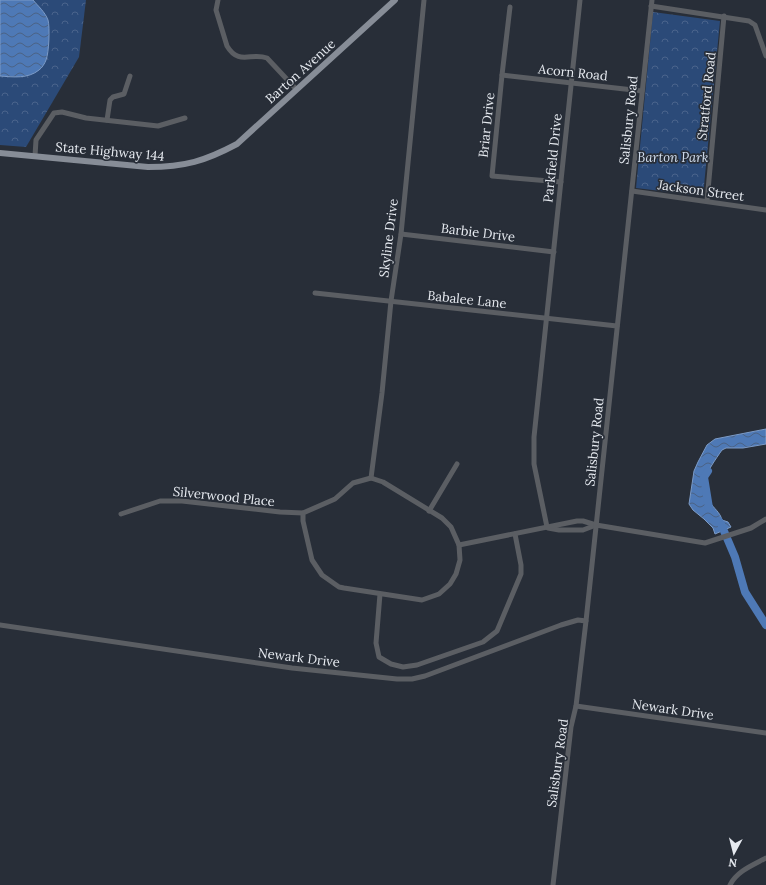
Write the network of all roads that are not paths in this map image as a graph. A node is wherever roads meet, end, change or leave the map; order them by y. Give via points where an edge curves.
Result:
1 (218, 0) edge
2 (396, 0) edge
3 (424, 0) edge
4 (580, 0) edge
5 (652, 3) edge
6 (510, 7) dead end
7 (724, 16) junction
8 (766, 56) edge
9 (502, 75) junction
10 (130, 76) dead end
11 (572, 82) junction
12 (296, 89) junction
13 (642, 91) junction
14 (185, 118) dead end
15 (107, 120) junction
16 (0, 153) edge
17 (218, 154) joint
18 (35, 156) junction
19 (561, 182) junction
20 (632, 191) junction
21 (707, 201) junction
22 (766, 210) edge
23 (401, 234) junction
24 (554, 252) junction
25 (315, 293) dead end
26 (391, 301) junction
27 (546, 319) junction
28 (617, 326) junction
29 (457, 464) dead end
30 (371, 478) junction
31 (429, 511) junction
32 (303, 513) junction
33 (121, 514) dead end
34 (766, 519) edge
35 (596, 525) junction
36 (546, 527) junction
37 (515, 534) junction
38 (459, 545) junction
39 (380, 594) junction
40 (586, 620) junction
41 (0, 625) edge
42 (576, 706) junction
43 (766, 733) edge
44 (766, 858) edge
45 (553, 885) edge
46 (730, 885) edge

1 - 12 street via 216,10 230,52 238,57 266,58
2 - 12 main road, Barton Avenue
3 - 23 street, Skyline Drive
4 - 11 street, Parkfield Drive
5 - 7 street
5 - 13 street, Salisbury Road
6 - 9 street, Briar Drive
7 - 8 street via 749,21 755,26
7 - 21 street, Stratford Road
9 - 11 street, Acorn Road
9 - 19 street, Briar Drive via 492,176
10 - 15 street via 124,94 110,100
11 - 13 street, Acorn Road
11 - 19 street, Parkfield Drive
12 - 17 main road, Barton Avenue via 237,144
13 - 20 street, Salisbury Road
14 - 15 street via 158,126
15 - 18 street via 62,112 54,113 36,140
16 - 18 main road, State Highway 144
17 - 18 main road, State Highway 144 via 193,163 170,167
19 - 24 street, Parkfield Drive
20 - 21 street, Jackson Street
20 - 28 street, Salisbury Road
21 - 22 street, Jackson Street
23 - 24 street, Barbie Drive
23 - 26 street, Skyline Drive
24 - 27 street, Parkfield Drive
25 - 26 street, Babalee Lane
26 - 27 street, Babalee Lane
26 - 30 street, Skyline Drive
27 - 28 street, Babalee Lane
27 - 36 street, Parkfield Drive via 534,436 534,464
28 - 35 street, Salisbury Road
29 - 31 street
30 - 31 street via 383,482
30 - 32 street via 353,483 334,499
31 - 38 street via 451,527
32 - 33 street, Silverwood Place via 160,501
32 - 39 street via 312,560 322,575 339,587
34 - 35 street via 751,528 705,543
35 - 36 street via 577,521
35 - 36 street via 583,530
35 - 40 street, Salisbury Road
36 - 37 street
37 - 38 street
37 - 39 street via 521,574 497,631 483,642 417,665 403,667 391,664 379,657 376,643
38 - 39 street via 460,560 456,574 439,594 422,600
40 - 41 street, Newark Drive via 561,625 412,679 292,668
40 - 42 street, Salisbury Road
42 - 43 street, Newark Drive
42 - 45 street, Salisbury Road via 571,727
44 - 46 street via 741,872 733,878

